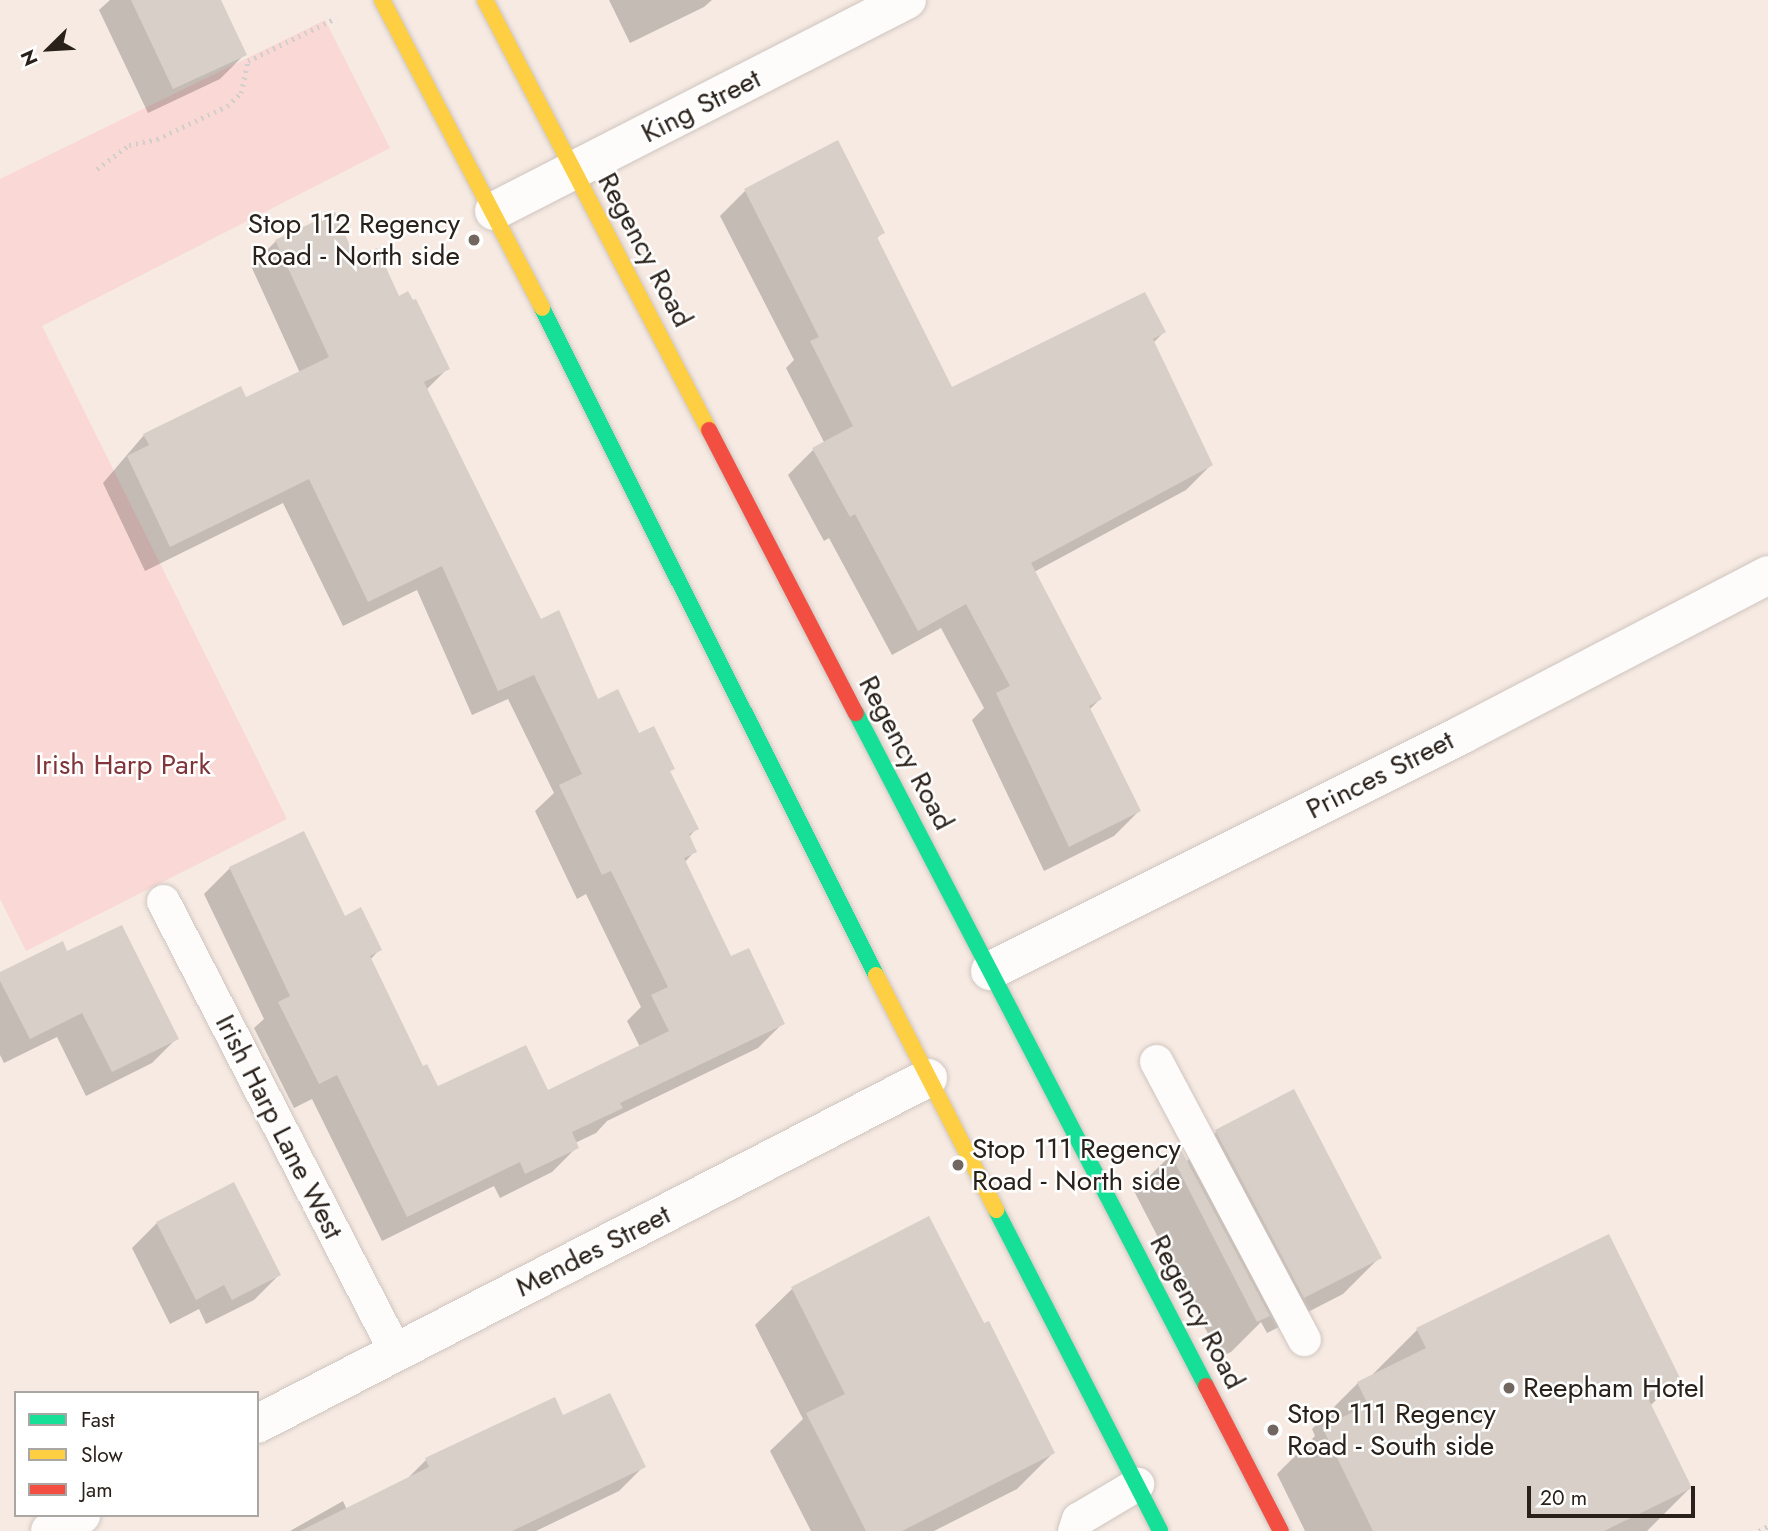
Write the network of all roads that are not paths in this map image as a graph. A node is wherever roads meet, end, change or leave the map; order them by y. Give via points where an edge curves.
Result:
1 (382, 0) edge
2 (485, 0) edge
3 (907, 0) edge
4 (573, 170) junction
5 (494, 211) junction
6 (1768, 575) edge
7 (163, 901) dead end
8 (990, 971) junction
9 (1156, 1061) dead end
10 (928, 1078) junction
11 (1304, 1339) dead end
12 (396, 1353) junction
13 (259, 1423) edge
14 (1137, 1484) junction
15 (77, 1517) edge
16 (50, 1531) edge
17 (1074, 1531) edge
18 (1160, 1531) edge
19 (1281, 1531) edge

1 - 5 main road
2 - 4 main road, Regency Road
3 - 4 street, King Street
4 - 5 street, King Street
4 - 8 main road, Regency Road
5 - 10 main road
6 - 8 street, Princes Street
7 - 12 lane, Irish Harp Lane West
8 - 19 main road, Regency Road
9 - 11 lane
10 - 12 street, Mendes Street
10 - 14 main road
12 - 13 street, Mendes Street
14 - 17 lane via 1079,1519
14 - 18 main road
15 - 16 street

